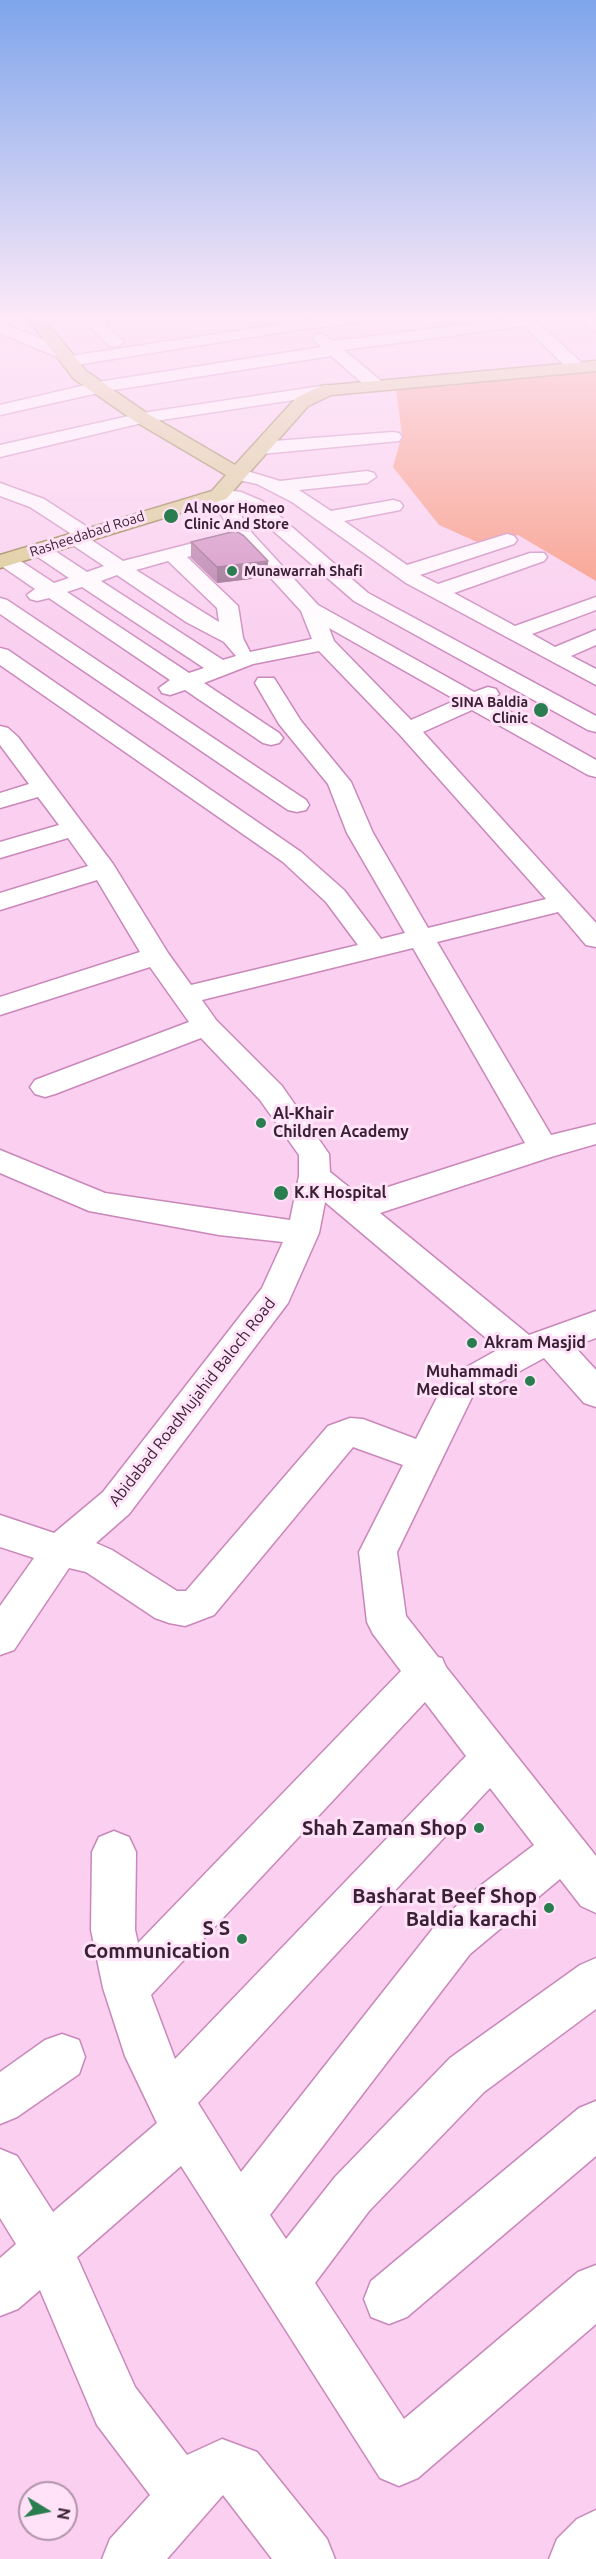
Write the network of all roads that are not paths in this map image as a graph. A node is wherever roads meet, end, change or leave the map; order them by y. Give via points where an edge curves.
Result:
1 (71, 434) edge
2 (170, 434) edge
3 (273, 434) edge
4 (393, 437) dead end
5 (261, 448) junction
6 (0, 451) edge
7 (237, 474) junction
8 (366, 477) dead end
9 (277, 487) junction
10 (0, 489) edge
11 (219, 495) junction
12 (393, 506) dead end
13 (327, 518) junction
14 (80, 536) junction
15 (244, 536) junction
16 (507, 540) dead end
17 (39, 549) junction
18 (171, 553) junction
19 (537, 557) dead end
20 (3, 561) edge
21 (122, 567) junction
22 (409, 576) junction
23 (86, 579) junction
24 (52, 590) junction
25 (435, 592) junction
26 (361, 597) junction
27 (596, 603) edge
28 (2, 605) edge
29 (311, 609) junction
30 (513, 633) junction
31 (596, 637) edge
32 (232, 638) junction
33 (324, 643) junction
34 (0, 655) edge
35 (560, 658) junction
36 (247, 659) junction
37 (221, 669) junction
38 (595, 677) edge
39 (186, 682) junction
40 (517, 682) junction
41 (266, 684) dead end
42 (140, 699) junction
43 (474, 700) junction
44 (93, 717) junction
45 (596, 725) edge
46 (408, 730) junction
47 (271, 738) dead end
48 (3, 740) edge
49 (596, 770) edge
50 (43, 787) junction
51 (0, 801) edge
52 (297, 806) dead end
53 (74, 829) junction
54 (0, 850) edge
55 (104, 869) junction
56 (0, 902) edge
57 (563, 903) junction
58 (421, 937) junction
59 (596, 939) edge
60 (374, 948) junction
61 (156, 956) junction
62 (184, 996) junction
63 (0, 1006) edge
64 (206, 1026) junction
65 (45, 1087) dead end
66 (596, 1134) edge
67 (543, 1148) junction
68 (0, 1161) edge
69 (315, 1176) junction
70 (356, 1209) junction
71 (303, 1233) junction
72 (596, 1324) edge
73 (537, 1347) junction
74 (596, 1393) edge
75 (425, 1458) junction
76 (0, 1531) edge
77 (60, 1551) junction
78 (0, 1638) edge
79 (428, 1671) junction
80 (493, 1756) junction
81 (564, 1849) junction
82 (114, 1851) dead end
83 (596, 1891) edge
84 (596, 1981) edge
85 (126, 1988) junction
86 (62, 2056) dead end
87 (0, 2100) edge
88 (178, 2114) junction
89 (596, 2125) edge
90 (0, 2173) edge
91 (240, 2214) junction
92 (48, 2249) junction
93 (284, 2282) junction
94 (596, 2290) edge
95 (0, 2291) edge
96 (389, 2299) dead end
97 (185, 2496) junction
98 (596, 2538) edge
99 (130, 2559) edge
100 (307, 2559) edge
101 (577, 2559) edge

1 - 6 street
2 - 7 main road
3 - 5 main road
4 - 5 street
5 - 7 main road
7 - 9 street
7 - 11 main road
8 - 9 street
9 - 13 street
10 - 14 street via 37,503
11 - 14 main road, Rasheedabad Road
11 - 15 street
11 - 26 street via 234,496 255,505
12 - 13 street
13 - 22 street
14 - 17 main road, Rasheedabad Road
14 - 21 street
15 - 18 street
15 - 29 street
16 - 22 street
17 - 20 main road, Rasheedabad Road
17 - 23 street
18 - 21 street
18 - 32 street via 227,606
19 - 25 street
20 - 24 street
21 - 23 street
21 - 32 street
22 - 25 street
22 - 26 street
23 - 24 street
23 - 37 street
24 - 28 street
24 - 39 street
25 - 30 street
26 - 29 street
26 - 40 street
27 - 30 street
28 - 42 street
29 - 33 street
29 - 43 street
30 - 35 street
31 - 35 street
32 - 36 street
33 - 36 street
33 - 46 street
34 - 44 street
35 - 38 street
35 - 40 street
36 - 37 street
37 - 39 street
39 - 42 street
39 - 47 street
40 - 43 street
40 - 45 street
41 - 58 street via 291,723 339,782 360,833
42 - 44 street
42 - 52 street
43 - 46 street
43 - 49 street
44 - 60 street via 292,857 334,896
46 - 57 street
48 - 50 street, Abidabad RoadMujahid Baloch Road
50 - 51 street
50 - 53 street, Abidabad RoadMujahid Baloch Road
53 - 54 street
53 - 55 street, Abidabad RoadMujahid Baloch Road
55 - 56 street
55 - 61 street, Abidabad RoadMujahid Baloch Road
57 - 58 street
57 - 59 street
58 - 60 street
58 - 67 street
60 - 62 street
61 - 62 street, Abidabad RoadMujahid Baloch Road
61 - 63 street
62 - 64 street, Abidabad RoadMujahid Baloch Road
64 - 65 street
64 - 69 street, Abidabad RoadMujahid Baloch Road via 271,1092 314,1154
66 - 67 street
67 - 70 street
68 - 71 street via 100,1203
69 - 70 street
69 - 71 street, Abidabad RoadMujahid Baloch Road
70 - 73 street
71 - 77 street, Abidabad RoadMujahid Baloch Road via 276,1294 116,1503
72 - 73 street
73 - 74 street
73 - 75 street via 459,1388
75 - 77 street via 363,1433 341,1436 200,1603 185,1609 170,1606 99,1560
75 - 79 street via 378,1552 387,1622
76 - 77 street
77 - 78 street, Abidabad RoadMujahid Baloch Road
79 - 80 street
79 - 85 street
80 - 81 street
80 - 88 street
81 - 83 street
81 - 91 street via 496,1900 454,1938
82 - 85 street via 113,1930
84 - 93 street via 467,2075 352,2194
85 - 88 street via 148,2056
86 - 87 street
88 - 91 street
88 - 92 street
89 - 96 street
90 - 92 street
91 - 93 street
92 - 95 street
92 - 97 street via 116,2406
93 - 94 street via 399,2459
97 - 99 street
97 - 100 street via 203,2476 222,2466 238,2471
98 - 101 street

